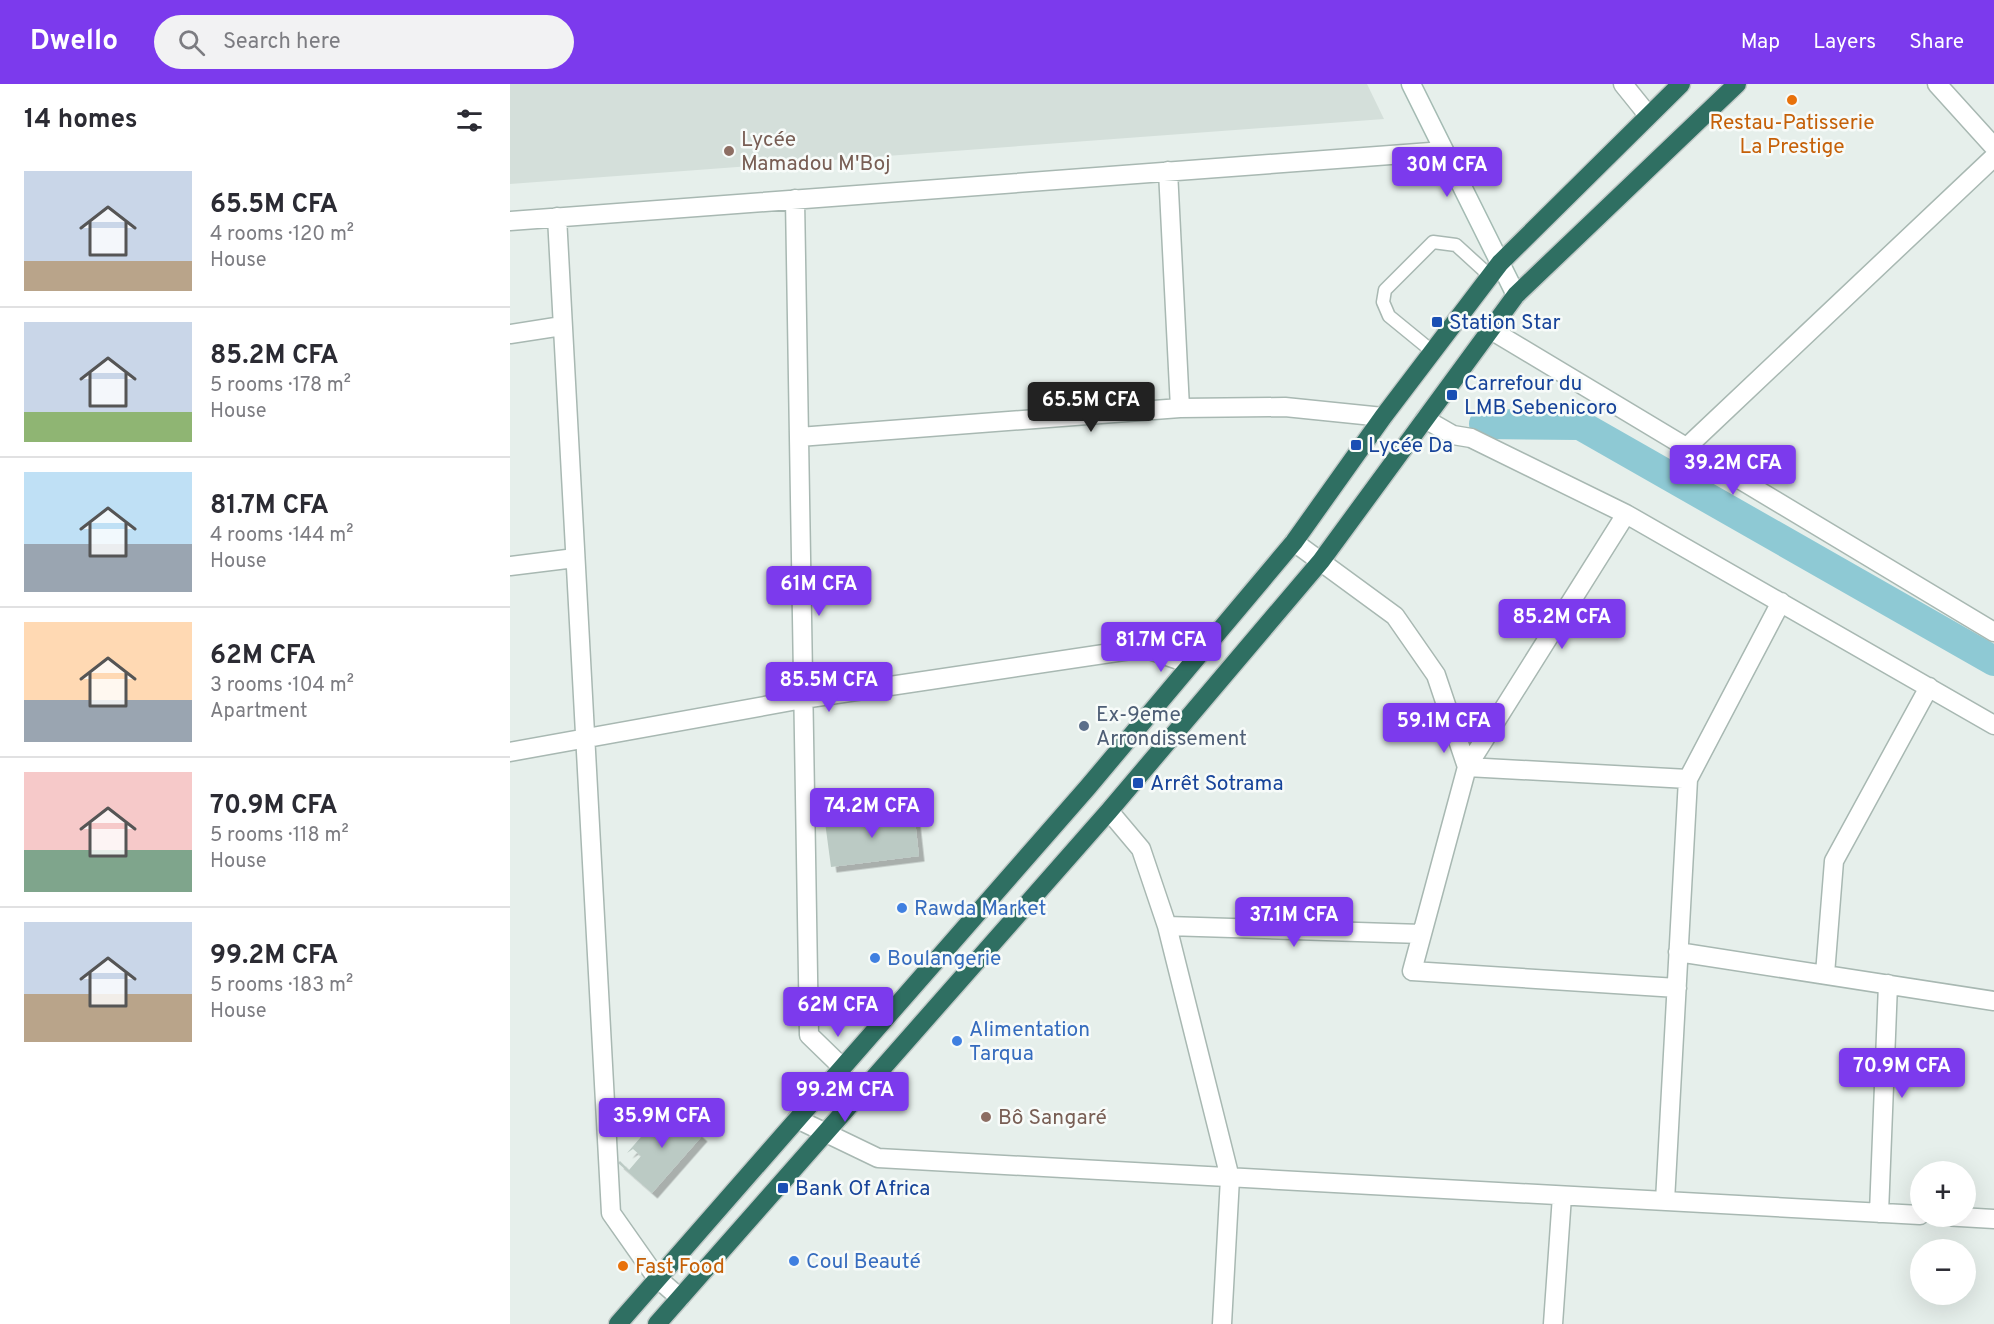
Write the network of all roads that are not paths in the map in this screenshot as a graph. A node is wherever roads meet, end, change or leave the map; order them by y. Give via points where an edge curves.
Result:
1 (1411, 84) edge
2 (1623, 84) edge
3 (1681, 84) edge
4 (1737, 84) edge
5 (1937, 84) edge
6 (1648, 115) junction
7 (1994, 147) edge
8 (1444, 151) junction
9 (1994, 157) edge
10 (1168, 171) junction
11 (795, 199) junction
12 (557, 217) junction
13 (510, 221) edge
14 (1495, 270) junction
15 (1516, 295) junction
16 (562, 326) junction
17 (1491, 330) junction
18 (510, 334) edge
19 (1433, 352) junction
20 (1180, 408) junction
21 (1383, 417) junction
22 (1425, 419) junction
23 (799, 437) junction
24 (1687, 447) junction
25 (1626, 514) junction
26 (1294, 542) junction
27 (575, 558) junction
28 (1321, 561) junction
29 (510, 566) edge
30 (1781, 602) junction
31 (1994, 632) edge
32 (1190, 664) junction
33 (1929, 687) junction
34 (803, 699) junction
35 (1994, 725) edge
36 (585, 738) junction
37 (510, 752) edge
38 (1467, 767) junction
39 (1688, 779) junction
40 (1109, 811) junction
41 (1167, 926) junction
42 (1422, 934) junction
43 (1678, 952) junction
44 (1825, 974) junction
45 (1888, 984) junction
46 (1677, 988) junction
47 (1994, 1001) edge
48 (843, 1068) junction
49 (797, 1119) junction
50 (826, 1134) junction
51 (1230, 1178) junction
52 (1562, 1196) junction
53 (1665, 1201) junction
54 (1879, 1213) junction
55 (1910, 1215) edge
56 (1976, 1218) edge
57 (1994, 1219) edge
58 (656, 1277) junction
59 (680, 1298) junction
60 (618, 1324) edge
61 (657, 1324) edge
62 (1222, 1324) edge
63 (1553, 1324) edge

1 - 8 street
2 - 6 street
3 - 6 highway
4 - 15 highway
5 - 7 street
6 - 14 highway
8 - 10 street
8 - 14 street
9 - 24 street
10 - 11 street
10 - 20 street
11 - 12 street
11 - 23 street
12 - 13 street
12 - 16 street
14 - 15 street
14 - 19 highway
14 - 19 lane via 1456,245 1433,242 1384,290 1383,302 1389,316
15 - 17 highway
16 - 18 street
16 - 27 street
17 - 22 highway
17 - 24 street
19 - 21 highway
20 - 21 street via 1285,407
20 - 23 street
21 - 26 highway
22 - 25 street
22 - 28 highway
23 - 34 street
24 - 31 street
25 - 30 street
25 - 38 street
26 - 28 street
26 - 32 highway
27 - 29 street
27 - 36 street
28 - 38 street via 1401,624 1436,675
28 - 40 highway
30 - 33 street
30 - 39 street
32 - 34 street via 1144,648
32 - 48 highway
33 - 35 street
33 - 44 street via 1834,861
34 - 36 street
34 - 48 street via 809,1035
36 - 37 street
36 - 58 street via 610,1213
38 - 39 street
38 - 42 street
39 - 43 street
40 - 41 street via 1141,849
40 - 50 highway
41 - 42 street
41 - 51 street
42 - 46 street via 1412,971
43 - 44 street
43 - 46 street
44 - 45 street
45 - 47 street
45 - 54 street
46 - 53 street
48 - 49 highway
49 - 50 street
49 - 58 highway
50 - 51 street via 878,1158
50 - 59 highway
51 - 52 street
51 - 62 street
52 - 53 street
52 - 63 street
53 - 54 street
54 - 55 street
56 - 57 street
58 - 59 street
58 - 60 highway
59 - 61 highway

